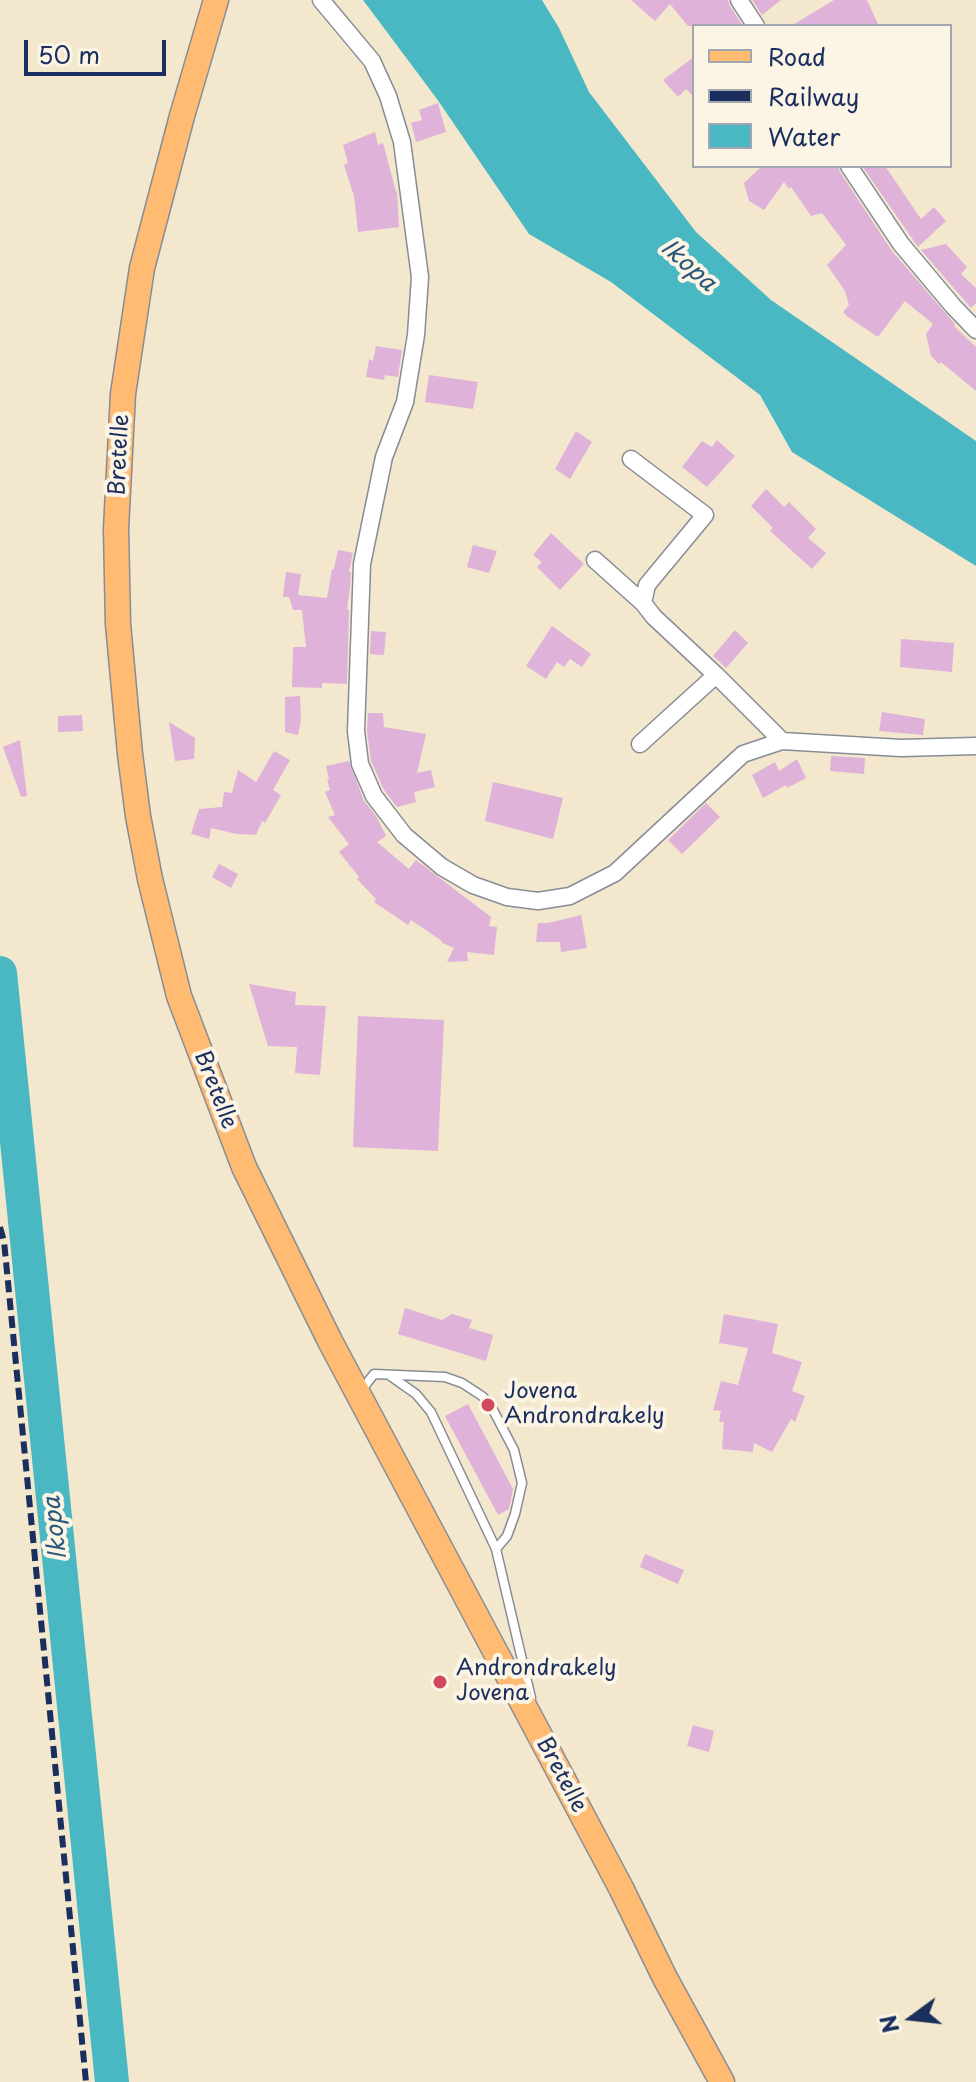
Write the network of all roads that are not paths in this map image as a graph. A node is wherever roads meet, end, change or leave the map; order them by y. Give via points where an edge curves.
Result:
1 (216, 0) edge
2 (321, 0) edge
3 (739, 0) edge
4 (755, 24) edge
5 (850, 168) edge
6 (976, 330) edge
7 (631, 459) dead end
8 (595, 560) dead end
9 (643, 603) junction
10 (716, 675) junction
11 (782, 741) junction
12 (640, 744) dead end
13 (976, 746) edge
14 (389, 1375) junction
15 (359, 1394) junction
16 (496, 1549) junction
17 (540, 1734) junction
18 (722, 2082) edge

1 - 15 main road, Bretelle via 148,240 123,394 116,571 124,707 138,816 179,996 244,1167
2 - 11 street via 372,61 388,96 402,142 420,277 405,402 384,457 362,564 356,731 360,764 374,796 404,835 442,867 473,885 538,901 570,896 615,873 743,754
3 - 4 street
5 - 6 street via 901,244
7 - 9 street via 705,515 647,585
8 - 9 street
9 - 10 street
10 - 11 street
10 - 12 street
11 - 13 street
14 - 15 lane via 374,1374
14 - 16 lane via 431,1412
14 - 16 lane via 445,1377 491,1406 514,1450 522,1483 507,1536
15 - 17 main road, Bretelle
16 - 17 lane
17 - 18 main road, Bretelle

